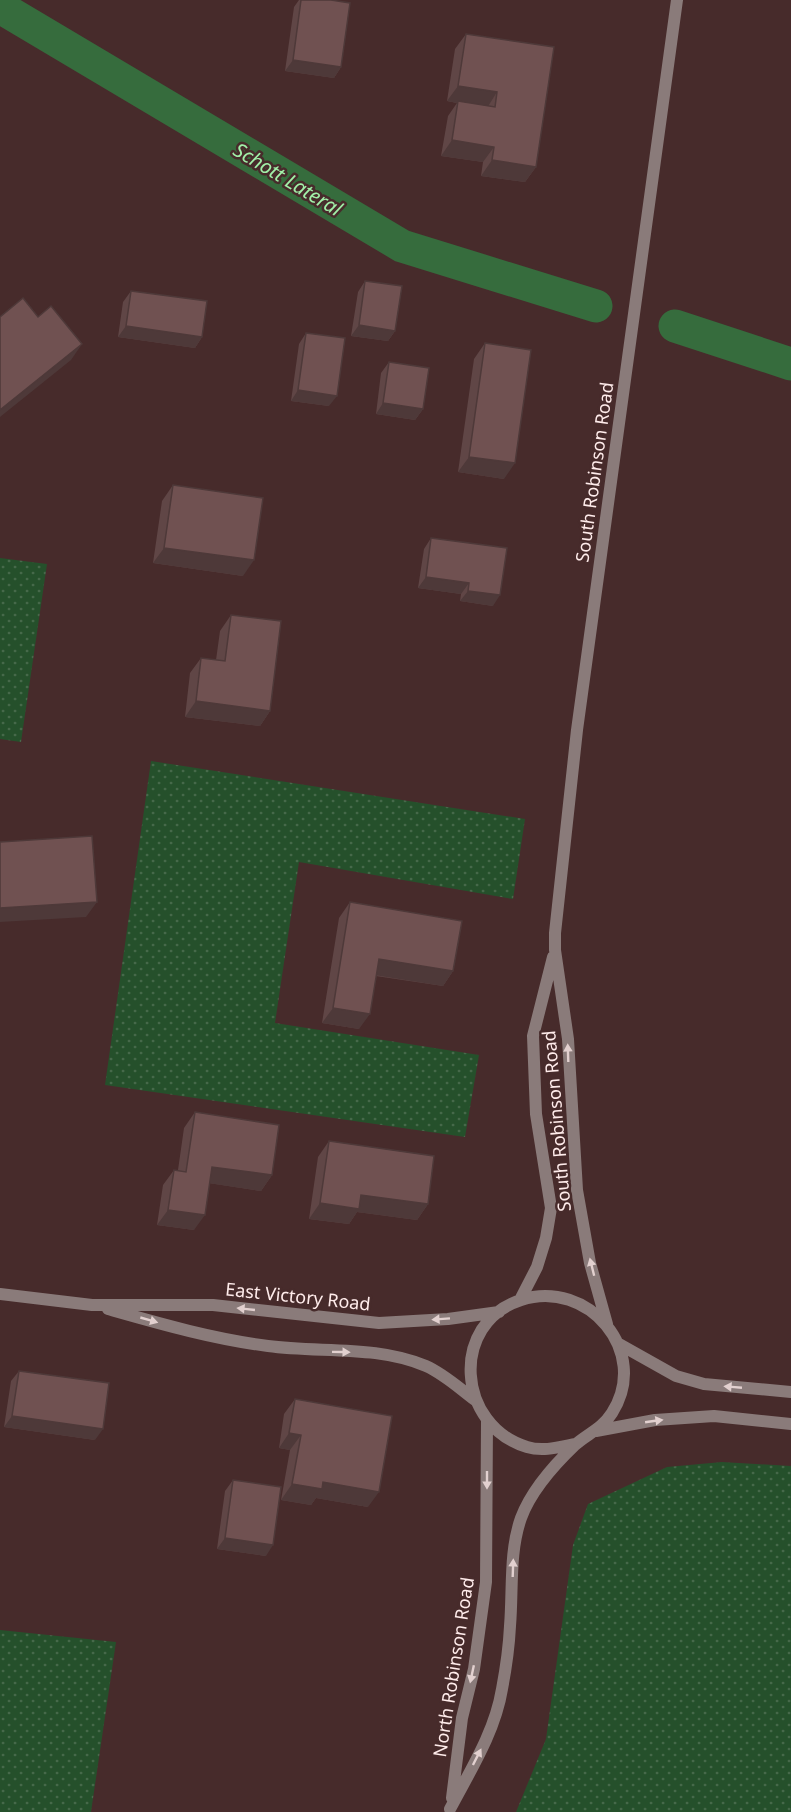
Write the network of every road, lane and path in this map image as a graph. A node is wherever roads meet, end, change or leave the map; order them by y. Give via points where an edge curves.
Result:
1 (677, 0) edge
2 (555, 950) junction
3 (0, 1294) edge
4 (520, 1300) junction
5 (92, 1305) junction
6 (499, 1312) junction
7 (607, 1324) junction
8 (619, 1344) junction
9 (791, 1392) edge
10 (475, 1400) junction
11 (487, 1421) junction
12 (791, 1424) edge
13 (596, 1431) junction
14 (576, 1444) junction
15 (450, 1811) edge

1 - 2 street, South Robinson Road via 578,719
2 - 4 street, South Robinson Road via 533,1036 536,1114 551,1208 540,1258
7 -> 2 street, South Robinson Road via 590,1263 577,1190 568,1039
3 - 5 street, East Victory Road
4 - 6 street
4 - 7 street via 543,1295 567,1298 589,1308
6 -> 5 street, East Victory Road via 379,1323 213,1305
5 -> 10 street, East Victory Road via 208,1337 398,1357 432,1370
6 - 10 street via 482,1330 472,1352 470,1376
7 - 8 street
9 -> 8 street via 704,1384 676,1376
8 - 13 street via 624,1368 622,1391 612,1413
10 - 11 street
11 - 14 street via 505,1437 528,1447 552,1449
11 -> 15 street, North Robinson Road via 486,1582
13 -> 12 street via 655,1420 714,1416
13 - 14 street
15 -> 14 street, North Robinson Road via 491,1729 502,1691 513,1558 521,1517 541,1482

